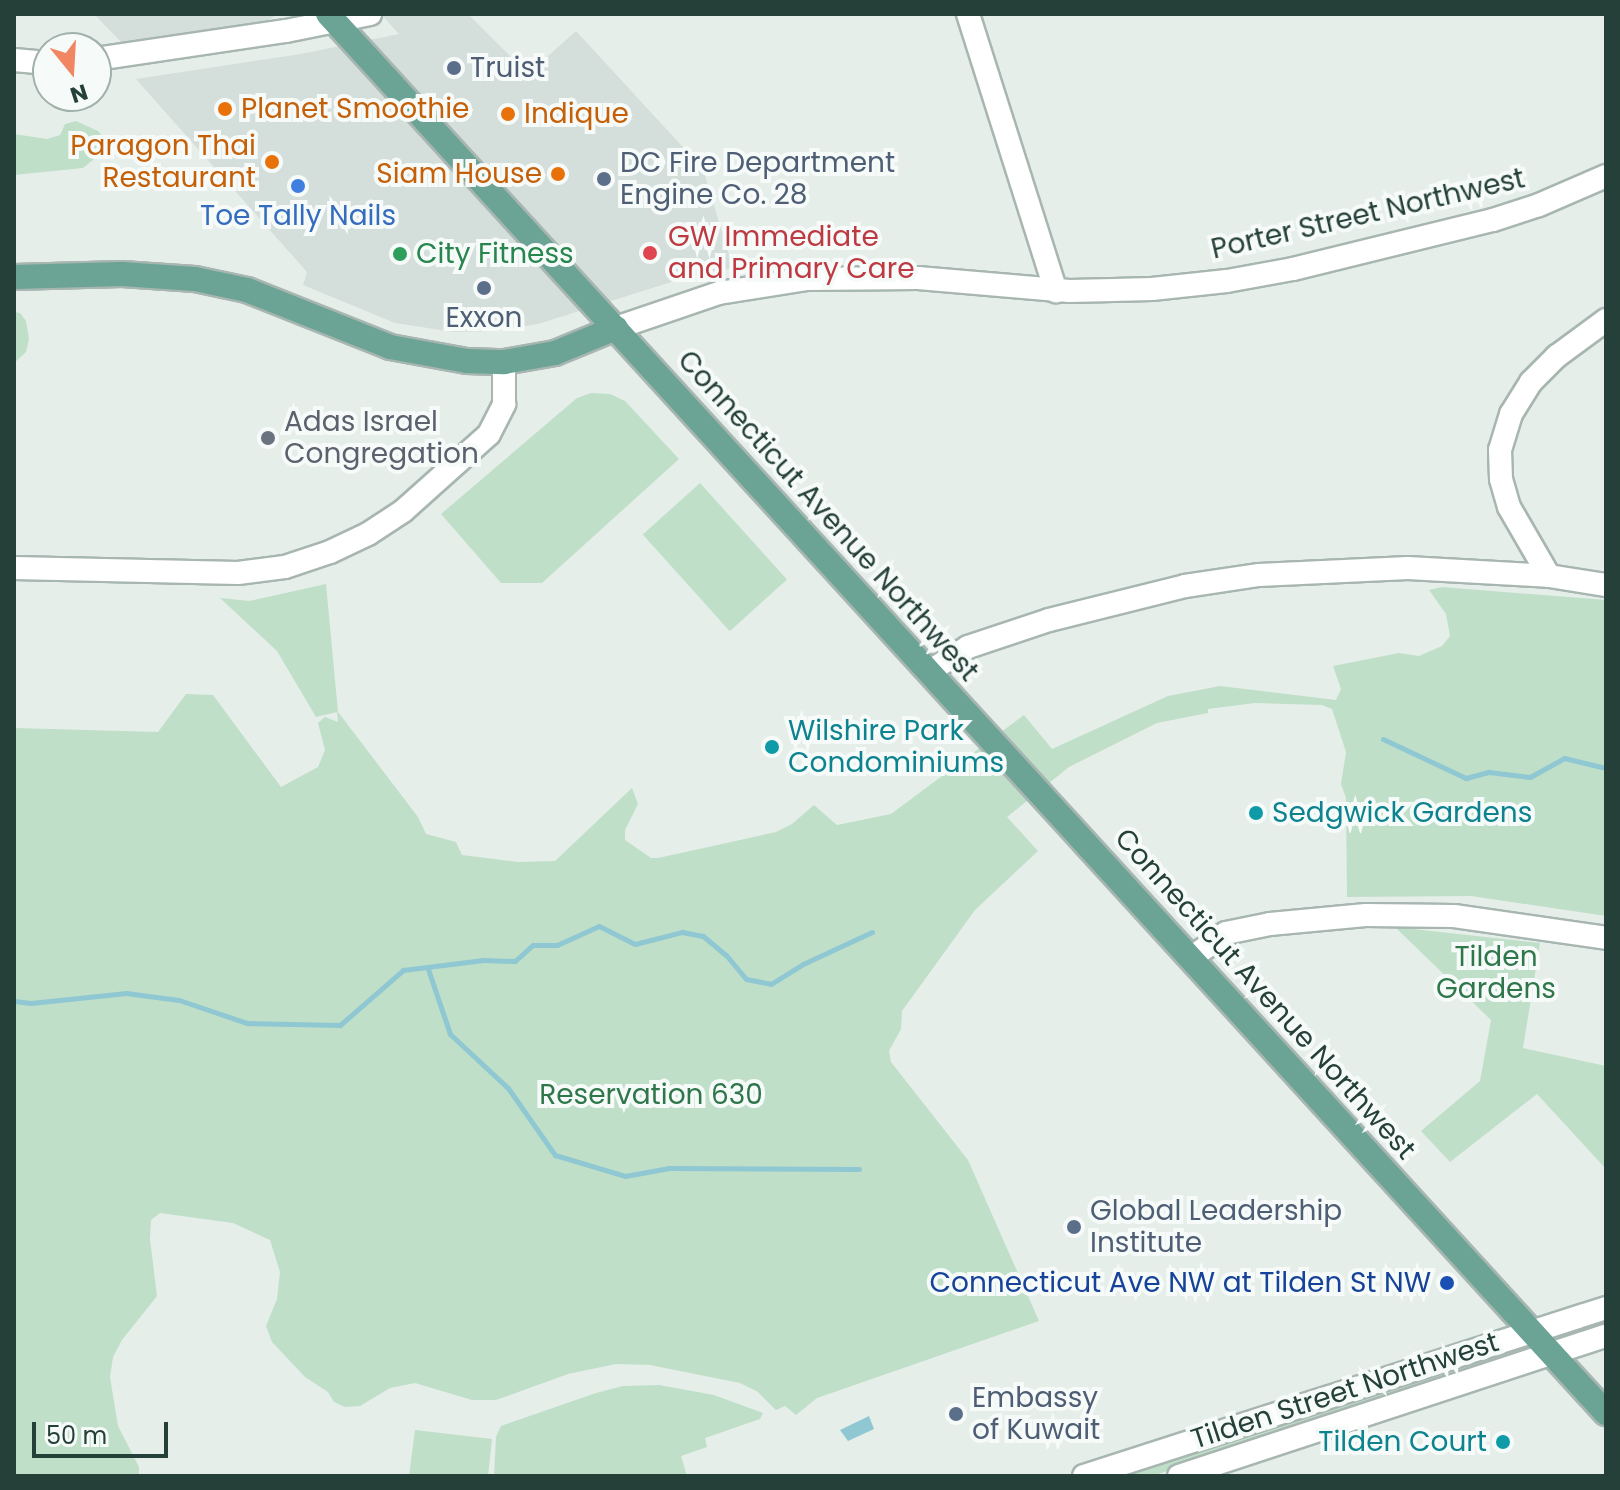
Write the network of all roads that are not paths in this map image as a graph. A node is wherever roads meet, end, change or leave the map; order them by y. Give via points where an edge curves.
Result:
1 (370, 14) edge
2 (968, 14) edge
3 (332, 18) edge
4 (112, 56) edge
5 (1606, 176) edge
6 (14, 277) edge
7 (1056, 291) junction
8 (1606, 320) edge
9 (616, 328) junction
10 (504, 362) junction
11 (14, 568) edge
12 (1549, 576) junction
13 (1606, 585) edge
14 (930, 671) junction
15 (1606, 938) edge
16 (1191, 958) junction
17 (1606, 1308) edge
18 (1530, 1331) junction
19 (1606, 1336) edge
20 (1552, 1355) junction
21 (1606, 1413) edge
22 (1084, 1476) edge
23 (1179, 1476) edge

1 - 3 street
2 - 7 street
3 - 4 street
3 - 9 main road, Connecticut Avenue Northwest
5 - 7 street, Porter Street Northwest via 1500,218 1293,269 1164,288
6 - 10 main road, Porter Street Northwest via 122,274 195,279 247,290 390,347 440,358
7 - 9 street, Porter Street Northwest via 906,278 806,279 719,293
8 - 12 street via 1531,382 1511,414 1500,450 1509,507
9 - 10 main road, Porter Street Northwest via 555,353
9 - 14 main road, Connecticut Avenue Northwest
10 - 11 street via 504,404 489,434 394,517 330,552 274,570 238,573
12 - 13 street
12 - 14 street via 1390,567 1222,580 1049,620 968,647
14 - 16 main road, Connecticut Avenue Northwest
15 - 16 street via 1454,916 1366,915 1226,933
16 - 18 main road, Connecticut Avenue Northwest
17 - 18 street, Tilden Street Northwest
18 - 20 main road, Connecticut Avenue Northwest
18 - 22 street, Tilden Street Northwest
19 - 20 street, Tilden Street Northwest
20 - 21 main road, Connecticut Avenue Northwest
20 - 23 street, Tilden Street Northwest

